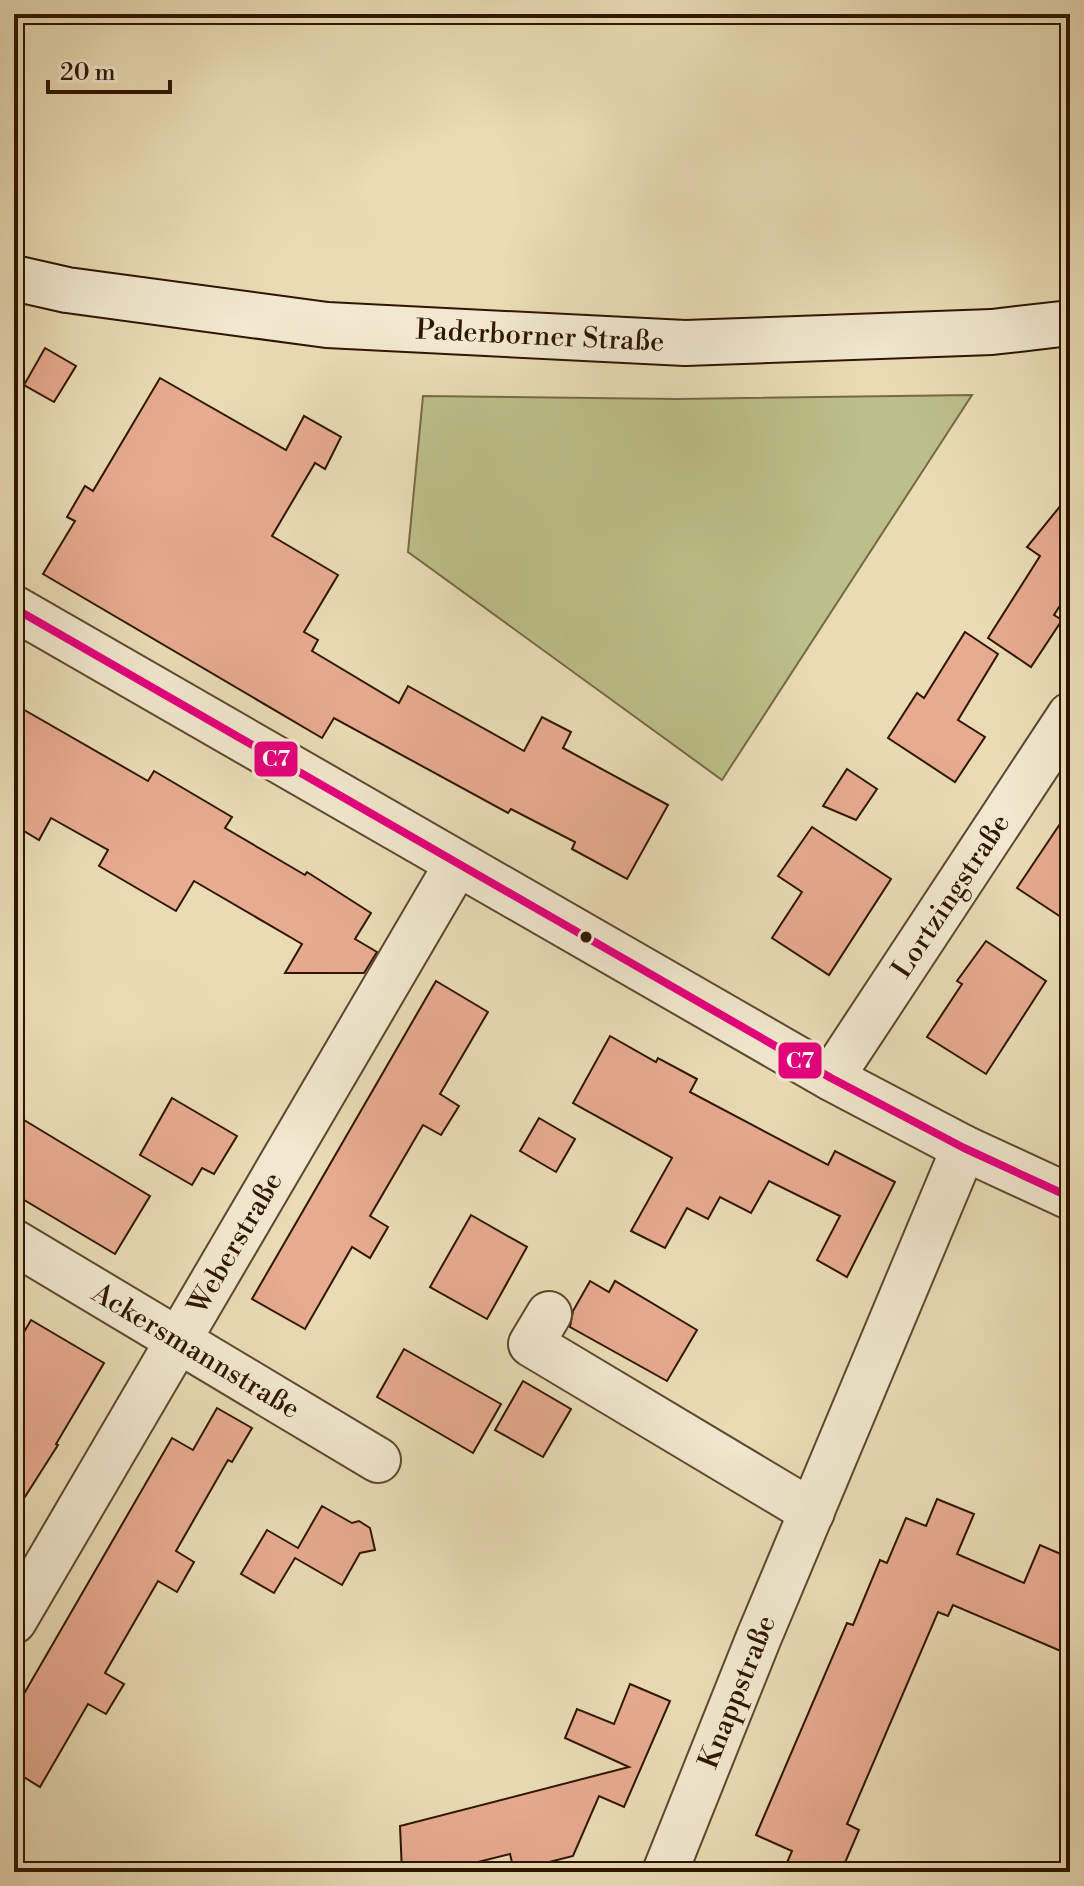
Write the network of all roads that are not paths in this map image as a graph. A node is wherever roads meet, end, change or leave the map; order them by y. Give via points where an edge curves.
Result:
1 (14, 278) edge
2 (1070, 323) edge
3 (14, 608) edge
4 (1070, 715) edge
5 (457, 864) junction
6 (831, 1078) junction
7 (964, 1148) junction
8 (1070, 1197) edge
9 (14, 1242) edge
10 (549, 1314) dead end
11 (177, 1339) junction
12 (378, 1460) dead end
13 (812, 1512) junction
14 (14, 1621) edge
15 (665, 1872) edge

1 - 2 street, Paderborner Straße via 327,325 685,343 992,332
3 - 5 street
4 - 6 street, Lortzingstraße
5 - 6 street
5 - 11 street, Weberstraße
6 - 7 street
7 - 8 street
7 - 13 street, Knappstraße
9 - 11 street, Ackersmannstraße
10 - 13 street via 531,1344
11 - 12 street, Ackersmannstraße
11 - 14 street, Weberstraße
13 - 15 street, Knappstraße

